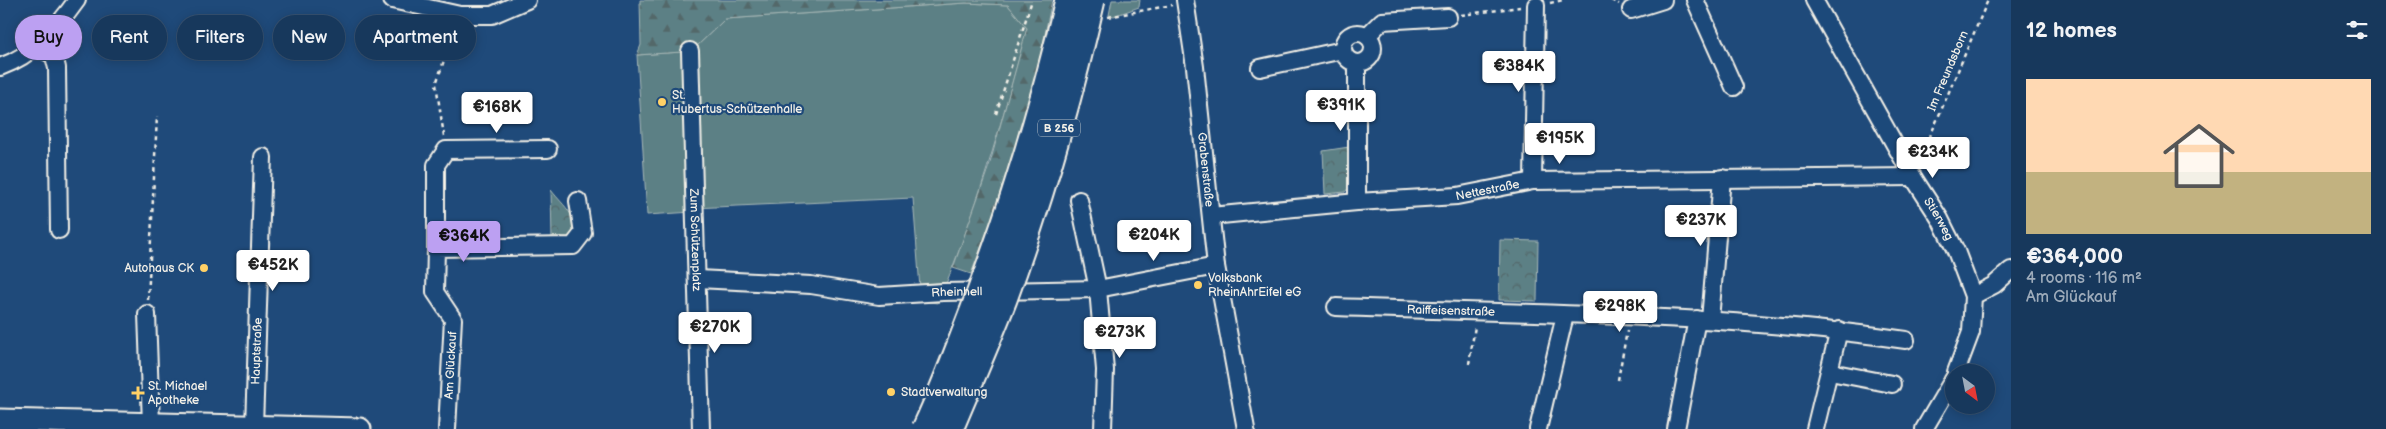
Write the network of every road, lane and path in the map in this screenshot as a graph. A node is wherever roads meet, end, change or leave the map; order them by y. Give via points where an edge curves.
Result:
1 (77, 0) edge
2 (392, 0) edge
3 (527, 0) edge
4 (1032, 0) edge
5 (1068, 0) edge
6 (1092, 0) edge
7 (1663, 0) edge
8 (1695, 0) edge
9 (1814, 0) edge
10 (1988, 0) edge
11 (1185, 1) edge
12 (1536, 5) joint
13 (1632, 10) dead end
14 (66, 15) edge
15 (460, 15) edge
16 (476, 15) edge
17 (1111, 17) dead end
18 (1448, 17) joint
19 (1367, 36) junction
20 (1343, 50) junction
21 (690, 51) dead end
22 (15, 60) edge
23 (55, 60) edge
24 (444, 60) edge
25 (1357, 62) junction
26 (0, 67) edge
27 (1260, 68) dead end
28 (1734, 87) dead end
29 (996, 114) dead end
30 (157, 116) dead end
31 (446, 150) junction
32 (548, 150) dead end
33 (263, 156) dead end
34 (1913, 177) junction
35 (1722, 178) junction
36 (1533, 181) junction
37 (1080, 200) dead end
38 (578, 201) dead end
39 (1357, 202) junction
40 (1211, 216) junction
41 (59, 230) dead end
42 (436, 248) junction
43 (1216, 266) junction
44 (2011, 270) edge
45 (698, 279) junction
46 (1098, 289) junction
47 (1973, 296) junction
48 (1336, 307) dead end
49 (1477, 312) junction
50 (147, 314) joint
51 (1565, 315) junction
52 (1629, 317) junction
53 (1703, 320) junction
54 (1839, 330) junction
55 (1906, 340) dead end
56 (1469, 364) dead end
57 (1959, 364) edge
58 (1830, 372) junction
59 (1618, 380) dead end
60 (1892, 384) dead end
61 (1945, 393) edge
62 (0, 420) edge
63 (151, 424) junction
64 (254, 426) junction
65 (360, 429) edge
66 (447, 429) edge
67 (700, 429) edge
68 (925, 429) edge
69 (950, 429) edge
70 (1104, 429) edge
71 (1246, 429) edge
72 (1538, 429) edge
73 (1676, 429) edge
74 (1815, 429) edge
75 (1924, 429) edge

1 - 14 street
2 - 15 street
3 - 16 street via 492,15
4 - 29 path
5 - 68 highway, B 256, bridge via 1018,184 962,341
6 - 69 highway, B 256, bridge via 1032,219
7 - 13 street
8 - 28 street
9 - 34 street, Stierweg
10 - 34 path, Im Freundsborn
11 - 17 path
11 - 40 street, Grabenstraße
12 - 18 path
12 - 36 street
18 - 19 street via 1382,20
19 - 20 street via 1352,34 1345,40
19 - 25 street via 1372,45 1370,55
20 - 25 street via 1348,59
20 - 27 street
21 - 45 street, Zum Schützenplatz
22 - 26 street
23 - 41 street
24 - 31 path via 436,84
25 - 39 street
30 - 50 path
31 - 32 street
31 - 42 street, Am Glückauf via 436,165
33 - 64 street, Hauptstraße
34 - 35 street, Nettestraße
34 - 47 street, Stierweg via 1944,227
35 - 36 street, Nettestraße
35 - 53 street
36 - 39 street, Nettestraße via 1457,196
37 - 46 street
38 - 42 street via 583,233 572,246
39 - 40 street, Nettestraße
40 - 43 street, Grabenstraße
42 - 66 street, Am Glückauf via 435,292 453,319
43 - 46 street, Rheinhell
43 - 71 street, Grabenstraße
44 - 47 street via 1994,286
45 - 46 street, Rheinhell via 811,285 879,296
45 - 67 street, Zum Schützenplatz
46 - 70 street via 1105,370
47 - 57 street, Stierweg via 1971,332
48 - 49 street, Raiffeisenstraße
49 - 51 street, Raiffeisenstraße
49 - 56 path
50 - 63 street
51 - 52 street, Raiffeisenstraße
51 - 72 street
52 - 53 street, Raiffeisenstraße
52 - 59 path
53 - 54 street, Raiffeisenstraße
53 - 73 street
54 - 55 street, Raiffeisenstraße
54 - 58 street
58 - 60 street
58 - 74 street
61 - 75 street
62 - 63 main road
63 - 64 main road
64 - 65 main road

